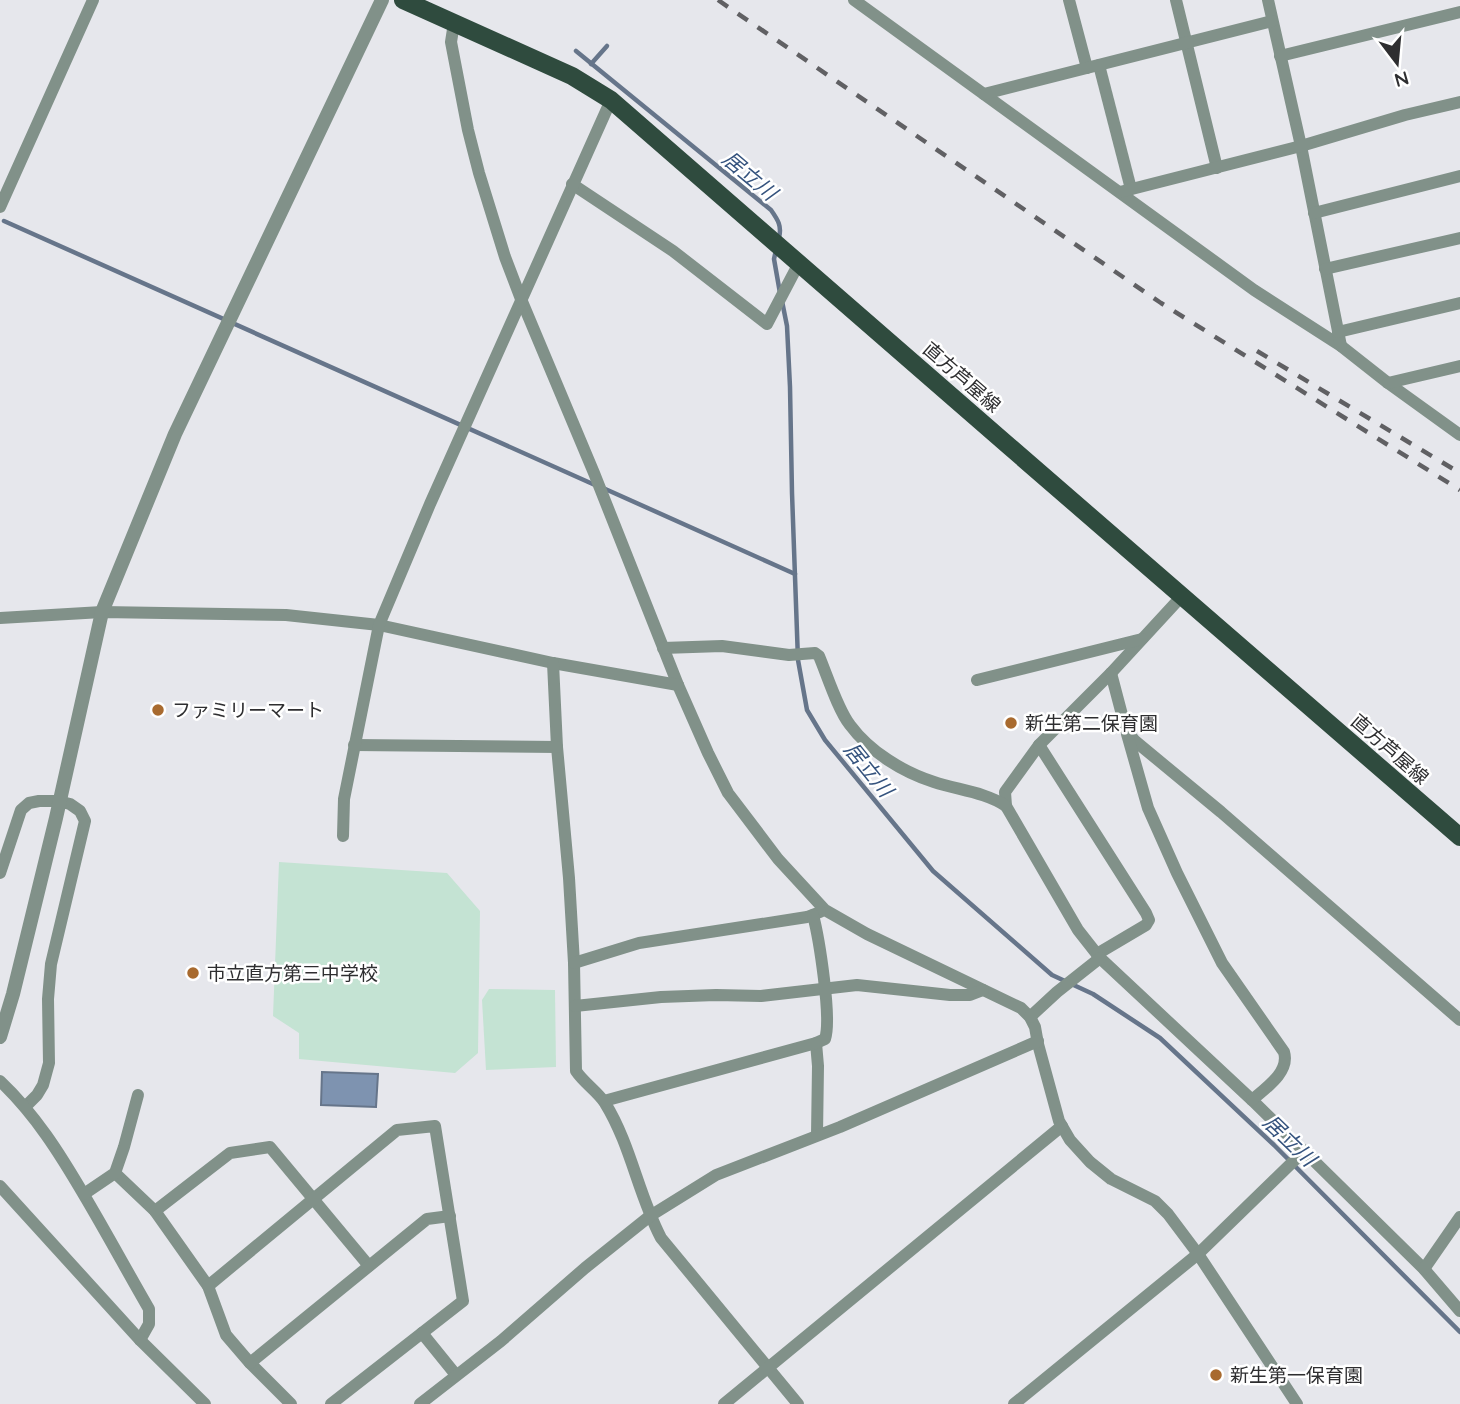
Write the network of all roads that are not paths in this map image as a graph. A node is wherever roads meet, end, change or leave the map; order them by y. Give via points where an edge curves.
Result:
1 (93, 0) edge
2 (382, 0) edge
3 (402, 0) edge
4 (873, 0) edge
5 (1069, 0) edge
6 (1176, 0) edge
7 (1268, 0) edge
8 (857, 2) edge
9 (1460, 12) edge
10 (1272, 21) junction
11 (454, 23) junction
12 (1186, 43) junction
13 (1280, 56) junction
14 (1093, 66) junction
15 (984, 94) junction
16 (611, 100) junction
17 (1460, 102) edge
18 (1301, 146) junction
19 (1216, 167) junction
20 (1460, 176) edge
21 (572, 184) junction
22 (1125, 191) junction
23 (0, 206) edge
24 (1314, 213) junction
25 (1460, 238) edge
26 (794, 264) junction
27 (1325, 269) junction
28 (521, 299) junction
29 (1460, 303) edge
30 (1338, 332) junction
31 (1341, 346) junction
32 (1460, 366) edge
33 (1388, 383) junction
34 (1460, 435) edge
35 (1181, 597) junction
36 (102, 612) junction
37 (0, 618) edge
38 (379, 625) junction
39 (1142, 639) junction
40 (663, 648) junction
41 (553, 663) junction
42 (1111, 674) junction
43 (977, 680) dead end
44 (678, 685) junction
45 (1126, 730) junction
46 (354, 745) junction
47 (1039, 745) junction
48 (557, 747) junction
49 (58, 802) junction
50 (1006, 806) junction
51 (343, 836) dead end
52 (1460, 837) edge
53 (0, 873) edge
54 (819, 913) junction
55 (1099, 956) junction
56 (574, 963) junction
57 (824, 988) junction
58 (983, 990) junction
59 (575, 1006) junction
60 (1030, 1017) junction
61 (1460, 1020) edge
62 (0, 1037) edge
63 (1038, 1041) junction
64 (816, 1043) junction
65 (0, 1081) edge
66 (138, 1095) dead end
67 (1252, 1100) junction
68 (604, 1101) junction
69 (25, 1107) junction
70 (1062, 1126) junction
71 (817, 1135) junction
72 (1301, 1154) junction
73 (115, 1173) junction
74 (0, 1186) edge
75 (83, 1194) junction
76 (313, 1199) junction
77 (155, 1211) junction
78 (450, 1216) junction
79 (650, 1216) junction
80 (1460, 1217) edge
81 (1198, 1254) junction
82 (369, 1266) junction
83 (1424, 1269) junction
84 (208, 1286) junction
85 (1460, 1311) edge
86 (422, 1333) junction
87 (140, 1340) junction
88 (250, 1363) junction
89 (768, 1367) junction
90 (456, 1376) junction
91 (204, 1402) edge
92 (291, 1404) edge
93 (331, 1404) edge
94 (420, 1404) edge
95 (724, 1404) edge
96 (798, 1404) edge
97 (1014, 1404) edge
98 (1297, 1404) edge

1 - 23 street
2 - 36 street via 175,434
3 - 11 main road, 直方芦屋線
4 - 8 street
5 - 14 street
6 - 12 street
7 - 10 street
8 - 15 street
9 - 13 street
10 - 12 street
10 - 13 street
11 - 16 main road, 直方芦屋線 via 572,76
11 - 28 street via 451,42 468,130
12 - 14 street
12 - 19 street
13 - 18 street
14 - 15 street
14 - 22 street
15 - 22 street
16 - 21 street
16 - 26 main road, 直方芦屋線
17 - 18 street
18 - 19 street
18 - 24 street
19 - 22 street
20 - 24 street
21 - 26 street via 673,251 767,324
21 - 28 street
22 - 31 street via 1254,290
24 - 27 street
25 - 27 street
26 - 35 main road, 直方芦屋線
27 - 30 street
28 - 38 street
28 - 40 street
29 - 30 street
30 - 31 street
31 - 33 street
32 - 33 street
33 - 34 street
35 - 39 street
35 - 52 main road, 直方芦屋線
36 - 37 street
36 - 38 street via 286,615
36 - 49 street
38 - 41 street
38 - 46 street
39 - 42 street
39 - 43 street
40 - 44 street
40 - 50 street via 722,646 789,655 815,653 848,724 870,747 904,770 995,798
41 - 44 street
41 - 48 street
42 - 45 street
42 - 47 street
44 - 54 street via 728,793
45 - 61 street
45 - 67 street via 1148,808 1188,896 1222,963 1287,1060
46 - 48 street
46 - 51 street
47 - 50 street via 1005,792
47 - 55 street via 1149,920
48 - 56 street
49 - 53 street via 29,803 21,810
49 - 62 street
49 - 69 street via 80,811 85,821 51,964 48,1063 43,1085
50 - 55 street via 1078,930
54 - 56 street via 639,943
54 - 57 street
54 - 58 street
55 - 60 street
55 - 67 street
56 - 59 street
57 - 58 street via 857,985 950,995
57 - 59 street
57 - 64 street via 828,1032
58 - 60 street
59 - 68 street via 576,1071
60 - 63 street
63 - 70 street
63 - 71 street
64 - 68 street
64 - 71 street
65 - 69 street
66 - 73 street
67 - 72 street
68 - 79 street via 629,1152
69 - 75 street
70 - 81 street via 1070,1140 1111,1179 1155,1201
70 - 89 street
71 - 79 street via 716,1175
72 - 81 street
72 - 83 street
73 - 75 street
73 - 77 street
74 - 87 street
75 - 87 street via 149,1309 149,1324
76 - 77 street via 270,1147 230,1153
76 - 78 street via 397,1130 435,1126
76 - 82 street
76 - 84 street
77 - 84 street
78 - 82 street via 427,1219
78 - 86 street via 463,1301
79 - 89 street via 661,1238
79 - 90 street
80 - 83 street
81 - 97 street
81 - 98 street
82 - 88 street
83 - 85 street
84 - 88 street via 226,1335
86 - 90 street
86 - 93 street
87 - 91 street
88 - 92 street
89 - 95 street
89 - 96 street
90 - 94 street

